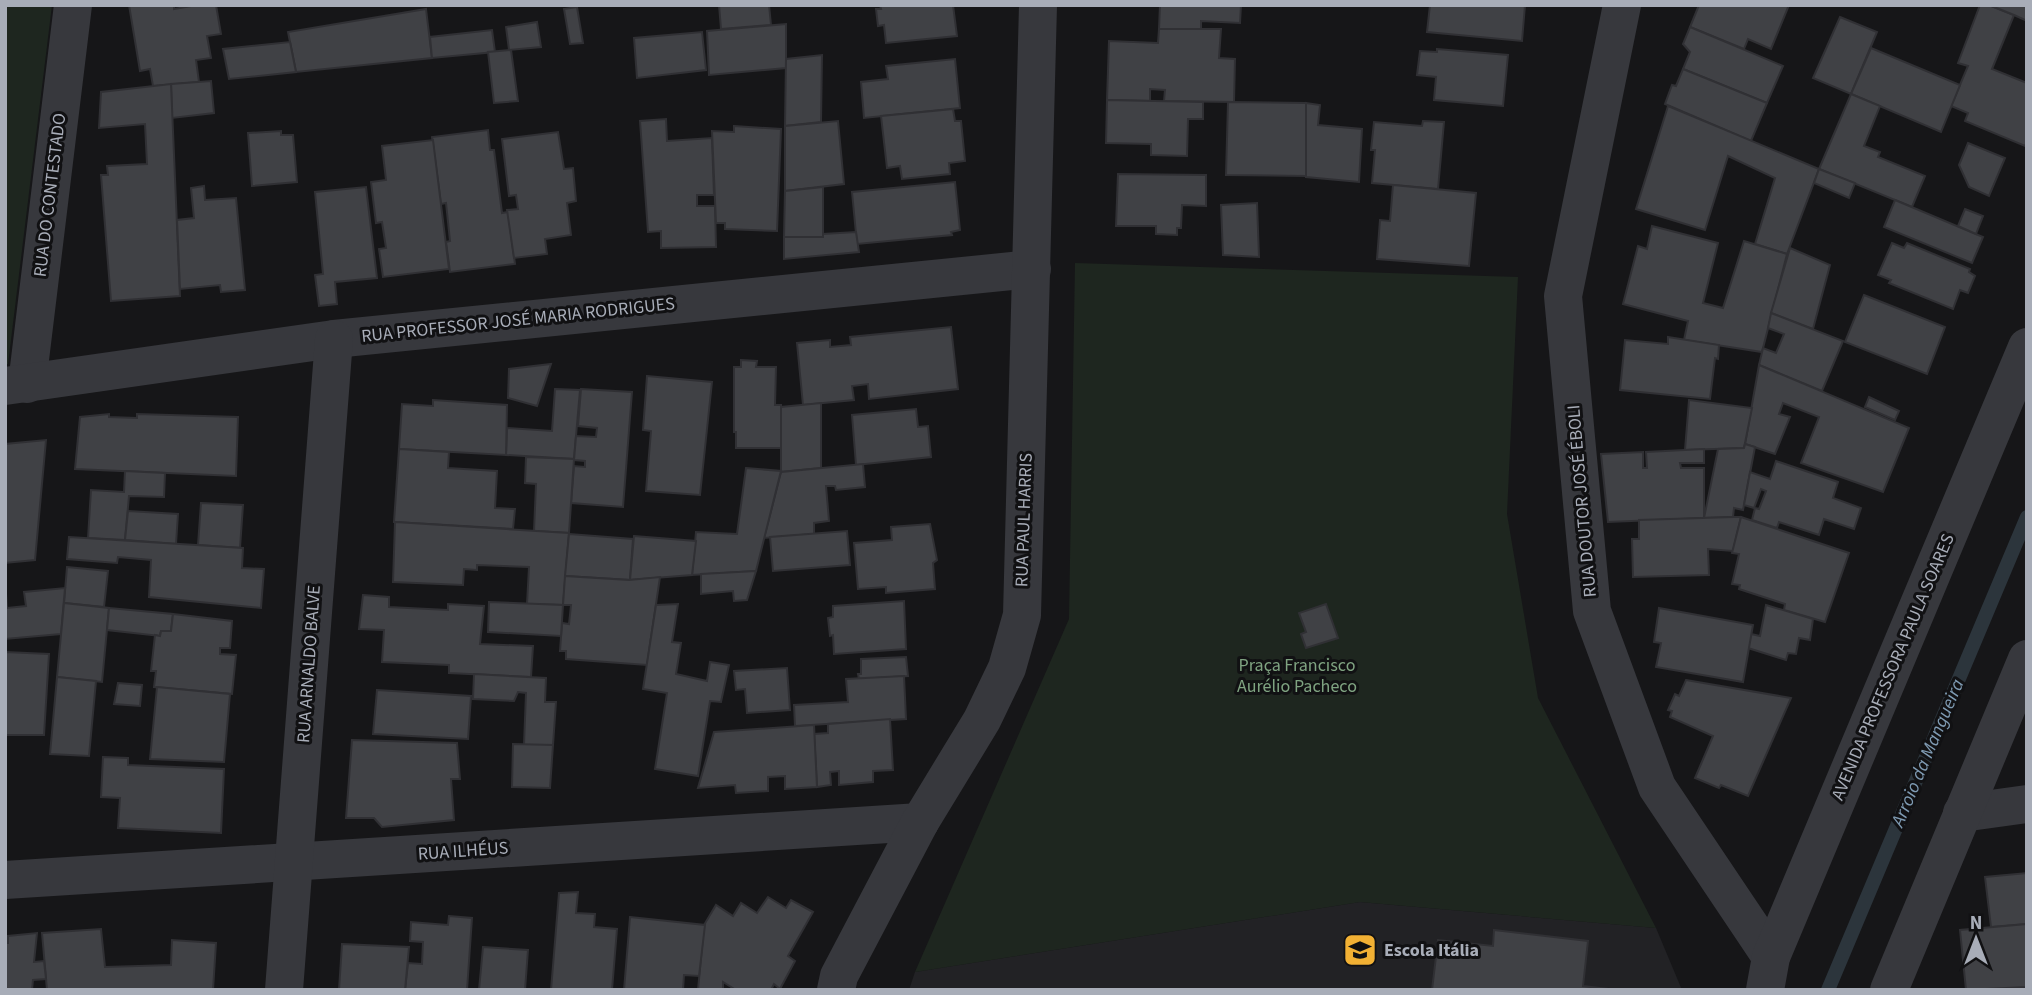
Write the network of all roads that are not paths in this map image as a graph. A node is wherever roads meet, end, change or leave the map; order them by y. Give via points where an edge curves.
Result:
1 (73, 5) edge
2 (1038, 5) edge
3 (1622, 5) edge
4 (1032, 269) junction
5 (334, 339) junction
6 (2027, 347) edge
7 (16, 385) edge
8 (2027, 659) edge
9 (2027, 804) edge
10 (1962, 813) junction
11 (920, 822) junction
12 (294, 862) junction
13 (5, 880) edge
14 (1768, 973) edge
15 (284, 990) edge
16 (836, 990) edge
17 (1889, 990) edge

1 - 7 street, RUA DO CONTESTADO
2 - 4 street, RUA PAUL HARRIS
3 - 14 street, RUA DOUTOR JOSÉ ÉBOLI via 1563,296 1592,611 1657,787
4 - 5 street, RUA PROFESSOR JOSÉ MARIA RODRIGUES
4 - 11 street, RUA PAUL HARRIS via 1022,615 1007,668 982,720
5 - 7 street, RUA PROFESSOR JOSÉ MARIA RODRIGUES
5 - 12 street, RUA ARNALDO BALVE
6 - 14 street, AVENIDA PROFESSORA PAULA SOARES
8 - 10 street
9 - 10 street
10 - 17 street
11 - 12 street, RUA ILHÉUS
11 - 16 street, RUA PAUL HARRIS via 839,976
12 - 13 street, RUA ILHÉUS
12 - 15 street, RUA ARNALDO BALVE

